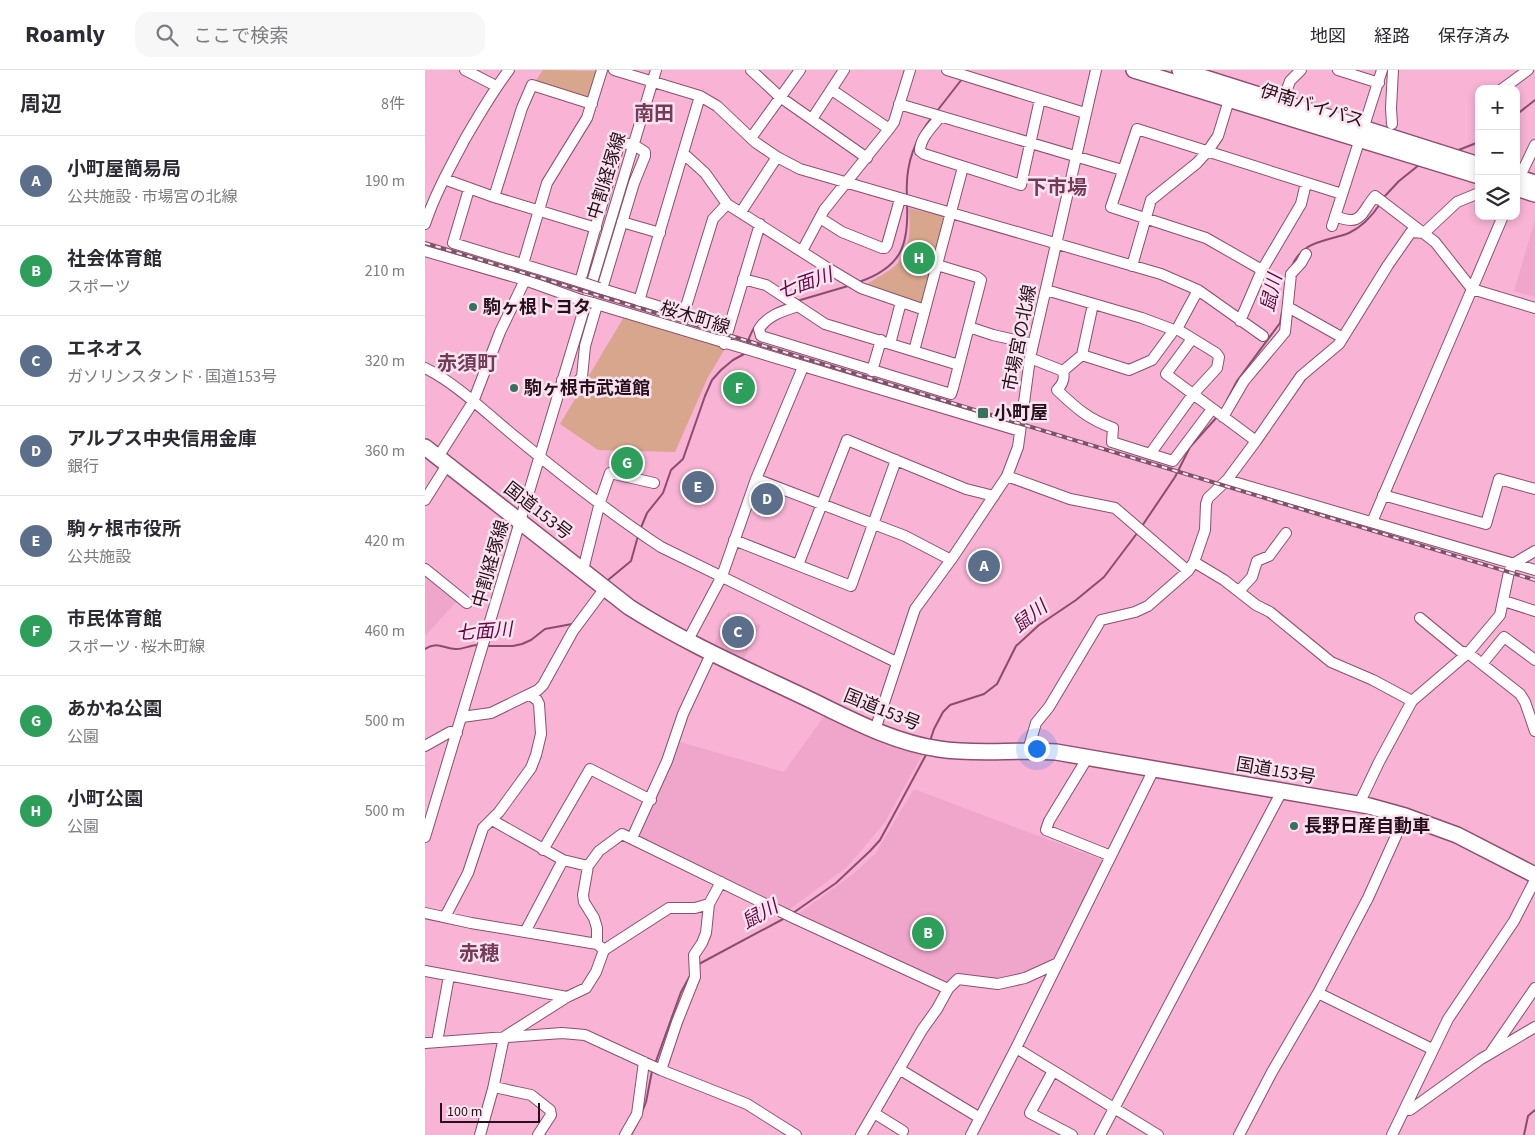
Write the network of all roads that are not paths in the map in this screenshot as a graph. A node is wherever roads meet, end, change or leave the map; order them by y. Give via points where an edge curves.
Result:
1 (465, 70) edge
2 (509, 70) edge
3 (602, 70) edge
4 (614, 70) edge
5 (656, 70) edge
6 (751, 70) edge
7 (800, 70) edge
8 (844, 70) edge
9 (909, 70) edge
10 (947, 70) edge
11 (1096, 70) edge
12 (1135, 70) edge
13 (1180, 70) edge
14 (1301, 70) edge
15 (1338, 70) edge
16 (1382, 70) edge
17 (1393, 70) edge
18 (1529, 70) edge
19 (1206, 74) edge
20 (653, 81) junction
21 (1379, 83) junction
22 (1508, 85) edge
23 (496, 86) junction
24 (832, 90) junction
25 (701, 96) junction
26 (780, 97) junction
27 (1040, 99) junction
28 (1229, 100) junction
29 (1282, 103) junction
30 (592, 104) junction
31 (899, 104) junction
32 (1085, 113) junction
33 (936, 115) junction
34 (812, 119) junction
35 (1393, 124) dead end
36 (889, 130) junction
37 (1362, 135) junction
38 (751, 138) junction
39 (1030, 143) junction
40 (634, 145) junction
41 (1535, 145) edge
42 (1207, 152) junction
43 (684, 154) junction
44 (1075, 156) junction
45 (777, 157) junction
46 (867, 158) junction
47 (1469, 165) edge
48 (963, 166) junction
49 (1122, 170) junction
50 (1520, 174) edge
51 (1478, 175) edge
52 (444, 179) junction
53 (847, 183) junction
54 (1307, 183) junction
55 (1535, 183) edge
56 (469, 189) junction
57 (1520, 189) edge
58 (1342, 194) junction
59 (1535, 194) edge
60 (1475, 195) edge
61 (494, 197) junction
62 (905, 200) junction
63 (727, 204) junction
64 (539, 211) junction
65 (741, 212) junction
66 (951, 213) junction
67 (820, 218) junction
68 (1147, 218) junction
69 (1501, 220) edge
70 (622, 222) junction
71 (425, 224) edge
72 (760, 224) junction
73 (596, 228) junction
74 (660, 233) junction
75 (1424, 233) junction
76 (1056, 244) junction
77 (425, 251) edge
78 (802, 251) junction
79 (1306, 254) dead end
80 (523, 264) junction
81 (937, 265) junction
82 (1132, 266) junction
83 (1262, 270) junction
84 (743, 279) junction
85 (525, 280) junction
86 (582, 283) junction
87 (600, 289) junction
88 (1045, 290) junction
89 (1197, 290) junction
90 (1472, 290) junction
91 (639, 301) junction
92 (901, 302) junction
93 (595, 304) junction
94 (794, 304) junction
95 (1093, 304) junction
96 (1288, 307) junction
97 (1535, 308) edge
98 (925, 310) junction
99 (684, 313) junction
100 (1240, 321) junction
101 (969, 327) junction
102 (729, 328) junction
103 (1175, 330) junction
104 (1263, 336) dead end
105 (1343, 338) junction
106 (1192, 339) junction
107 (886, 342) junction
108 (723, 344) junction
109 (1033, 344) junction
110 (914, 351) junction
111 (1082, 355) junction
112 (1030, 358) junction
113 (959, 364) junction
114 (803, 367) junction
115 (425, 368) edge
116 (872, 371) junction
117 (1063, 371) junction
118 (562, 380) junction
119 (1194, 394) junction
120 (473, 402) junction
121 (1217, 412) junction
122 (1020, 431) junction
123 (1256, 441) junction
124 (425, 447) edge
125 (1150, 454) junction
126 (539, 456) junction
127 (896, 460) junction
128 (443, 461) junction
129 (1007, 476) junction
130 (756, 479) junction
131 (1227, 480) junction
132 (654, 483) dead end
133 (1535, 489) edge
134 (1383, 495) junction
135 (994, 496) junction
136 (425, 500) edge
137 (599, 502) junction
138 (821, 504) junction
139 (520, 521) junction
140 (1372, 522) junction
141 (873, 524) junction
142 (1286, 533) dead end
143 (734, 540) junction
144 (1535, 551) edge
145 (951, 560) junction
146 (1513, 564) junction
147 (798, 565) junction
148 (1191, 567) junction
149 (425, 569) edge
150 (583, 570) junction
151 (1535, 570) edge
152 (722, 576) junction
153 (605, 588) junction
154 (1239, 591) junction
155 (1503, 601) junction
156 (467, 603) dead end
157 (1535, 612) edge
158 (1420, 618) dead end
159 (688, 640) junction
160 (712, 652) junction
161 (1468, 653) junction
162 (1535, 660) edge
163 (897, 662) junction
164 (1482, 664) junction
165 (530, 694) junction
166 (1412, 701) junction
167 (462, 717) junction
168 (875, 730) junction
169 (1535, 731) edge
170 (457, 733) junction
171 (426, 744) edge
172 (1028, 750) junction
173 (1088, 757) junction
174 (1153, 768) junction
175 (1282, 791) junction
176 (651, 800) junction
177 (1359, 804) junction
178 (1405, 816) junction
179 (492, 820) junction
180 (425, 837) edge
181 (632, 838) junction
182 (543, 850) junction
183 (1111, 856) junction
184 (563, 860) junction
185 (588, 866) junction
186 (1535, 875) edge
187 (1535, 880) edge
188 (721, 882) junction
189 (709, 904) junction
190 (425, 912) edge
191 (445, 917) junction
192 (525, 932) junction
193 (601, 947) junction
194 (1058, 963) junction
195 (425, 971) edge
196 (449, 976) junction
197 (1535, 988) edge
198 (948, 989) junction
199 (1318, 993) junction
200 (567, 997) junction
201 (1535, 1027) edge
202 (504, 1037) junction
203 (437, 1042) junction
204 (425, 1043) edge
205 (1016, 1048) junction
206 (1432, 1049) junction
207 (1489, 1054) junction
208 (653, 1067) junction
209 (899, 1069) junction
210 (1053, 1071) junction
211 (494, 1087) junction
212 (1115, 1109) junction
213 (1404, 1110) junction
214 (874, 1113) junction
215 (980, 1118) junction
216 (903, 1130) dead end
217 (480, 1135) edge
218 (538, 1135) edge
219 (625, 1135) edge
220 (795, 1135) edge
221 (861, 1135) edge
222 (971, 1135) edge
223 (1072, 1135) edge
224 (1100, 1135) edge
225 (1158, 1135) edge
226 (1239, 1135) edge
227 (1392, 1135) edge

1 - 23 street
2 - 23 street
3 - 30 street
4 - 20 street
5 - 20 street, 中割経塚線
6 - 26 street
7 - 26 street
8 - 24 street
9 - 31 street
10 - 27 street
11 - 32 street, 市場宮の北線
12 - 28 highway, 伊南バイパス
13 - 19 highway, 伊南バイパス
14 - 29 street via 1290,81
15 - 21 street
16 - 21 street
17 - 35 street
18 - 22 street
19 - 29 highway, 伊南バイパス
20 - 25 street
20 - 40 street, 中割経塚線
21 - 37 street
23 - 52 street
24 - 34 street
24 - 36 street
25 - 38 street via 717,106
25 - 43 street
26 - 34 street
26 - 38 street
27 - 32 street
27 - 39 street
28 - 37 highway, 伊南バイパス
28 - 42 street via 1218,136
29 - 37 highway, 伊南バイパス
30 - 61 street via 532,86
30 - 64 street via 587,118 547,183
31 - 33 street
31 - 36 street
32 - 44 street, 市場宮の北線
33 - 39 street
33 - 48 street via 920,151
34 - 46 street
36 - 46 street
37 - 47 highway, 伊南バイパス
37 - 58 street
38 - 45 street
39 - 44 street
39 - 48 street via 1021,185
40 - 70 street via 645,152 645,156
40 - 73 street via 622,143 617,148
40 - 118 street, 中割経塚線
41 - 50 street
42 - 49 street via 1137,129
42 - 54 street
42 - 68 street via 1151,200
43 - 63 street via 705,173
43 - 74 street
44 - 49 street
44 - 76 street, 市場宮の北線
45 - 53 street via 800,169
45 - 65 street
46 - 53 street
47 - 51 highway, 伊南バイパス
48 - 66 street
49 - 68 street via 1111,207
50 - 55 highway
52 - 56 street
52 - 71 street
53 - 62 street
53 - 67 street
54 - 58 street
54 - 83 street via 1301,204
56 - 61 street
56 - 80 street via 453,243
57 - 59 highway
58 - 75 street via 1334,221 1355,221 1375,196
60 - 75 street via 1457,202
61 - 64 street
62 - 66 street
62 - 67 street via 885,248 843,232
63 - 65 street
63 - 99 street via 713,218
64 - 73 street
64 - 80 street
65 - 72 street
66 - 76 street
66 - 81 street
67 - 78 street
68 - 82 street
68 - 83 street via 1206,238
69 - 90 street
70 - 74 street
70 - 87 street
72 - 78 street
72 - 84 street
73 - 86 street
74 - 91 street
75 - 90 street via 1435,242
75 - 105 street via 1411,232
76 - 82 street
76 - 88 street, 市場宮の北線
77 - 85 street, 桜木町線
78 - 92 street via 859,287
79 - 96 street via 1291,274
80 - 86 street
81 - 98 street
81 - 101 street via 981,280
82 - 89 street via 1161,274
83 - 100 street
84 - 94 street via 766,285
84 - 102 street
85 - 93 street, 桜木町線, bridge
85 - 120 street via 500,332
86 - 87 street, bridge
87 - 91 street
88 - 95 street
88 - 109 street, 市場宮の北線
89 - 100 street
89 - 103 street
90 - 97 street
90 - 134 street
91 - 99 street
92 - 98 street
92 - 107 street
93 - 108 street, 桜木町線
93 - 118 street via 582,377 571,383
94 - 107 street via 825,324
94 - 116 street via 768,319 759,329 761,336
95 - 103 street
95 - 111 street
96 - 105 street
96 - 121 street via 1285,332
98 - 110 street
99 - 102 street
100 - 104 street
101 - 109 street
101 - 113 street
102 - 108 street
103 - 106 street
103 - 111 street via 1152,360 1129,370
105 - 123 street via 1301,376
106 - 119 street via 1166,374
106 - 119 street via 1219,357 1217,368
107 - 110 street
107 - 116 street
108 - 114 street, 桜木町線
109 - 112 street, 市場宮の北線
110 - 113 street
111 - 117 street
112 - 117 street
112 - 122 street, 市場宮の北線
113 - 116 street via 951,394
114 - 122 street, 桜木町線
114 - 130 street
115 - 120 street via 448,381
117 - 125 street via 1063,384 1057,390 1095,422 1113,428 1112,442
118 - 126 street, 中割経塚線
119 - 121 street
119 - 125 street
120 - 126 street
120 - 128 street
121 - 123 street
121 - 125 street via 1173,461
122 - 129 street, 市場宮の北線
123 - 131 street
124 - 128 highway, 国道153号
126 - 137 street
126 - 139 street, 中割経塚線
127 - 135 street via 967,489
127 - 138 street via 847,440
127 - 141 street
128 - 136 street
128 - 139 highway, 国道153号
129 - 135 street, 市場宮の北線
129 - 148 street via 1070,499 1115,508
130 - 138 street
130 - 143 street
131 - 140 street
131 - 148 street via 1208,498 1205,530
132 - 137 street via 610,472
133 - 134 street via 1499,480 1485,524
134 - 140 street
135 - 145 street, 市場宮の北線
137 - 150 street
137 - 152 street via 639,533
138 - 141 street
138 - 147 street
139 - 150 highway, 国道153号
139 - 167 street, 中割経塚線
140 - 146 street
141 - 145 street via 905,536
141 - 147 street via 851,586
142 - 154 street via 1269,556 1257,561 1252,577
143 - 147 street
143 - 152 street
144 - 146 street
145 - 163 street, 市場宮の北線 via 915,609
146 - 151 street
146 - 155 street
148 - 154 street via 1224,580
148 - 172 street via 1148,606 1101,620 1035,723
149 - 156 street
150 - 153 highway, 国道153号
152 - 159 street
152 - 163 street
153 - 159 highway, 国道153号 via 629,607
153 - 165 street via 573,631 543,685
154 - 166 street via 1331,662
155 - 157 street
155 - 161 street via 1501,615
158 - 161 street via 1460,651
159 - 160 highway, 国道153号
160 - 168 highway, 国道153号
160 - 176 street via 683,714
161 - 164 street
161 - 166 street
162 - 164 street via 1504,637
163 - 168 street, 市場宮の北線
164 - 169 street via 1520,694
165 - 167 street via 491,713
165 - 179 street via 539,704 539,746 531,768
166 - 177 street
167 - 170 street, 中割経塚線
168 - 172 highway, 国道153号 via 938,749
170 - 171 street via 449,732
170 - 180 street, 中割経塚線
172 - 173 highway, 国道153号
173 - 174 highway, 国道153号
173 - 183 street via 1046,830
174 - 175 highway, 国道153号
174 - 183 street
175 - 177 highway, 国道153号
175 - 212 street
176 - 181 street
176 - 182 street via 591,769
177 - 178 highway, 国道153号
178 - 186 highway, 国道153号 via 1457,835
178 - 199 street via 1368,898
179 - 182 street
179 - 191 street via 483,828 468,874
181 - 185 street via 622,834 599,850
181 - 188 street
182 - 184 street
183 - 194 street
184 - 185 street
184 - 192 street
185 - 193 street via 584,902 594,918
187 - 206 street via 1514,921 1448,1019
188 - 189 street
188 - 198 street
189 - 193 street via 695,908 669,908
189 - 208 street via 706,933 694,955 695,969 677,1022
190 - 191 street
191 - 192 street
192 - 193 street
193 - 200 street via 596,972 589,984
194 - 198 street via 1025,978 998,984 958,980
194 - 205 street
195 - 196 street
196 - 200 street
196 - 203 street
197 - 207 street
198 - 209 street
199 - 206 street
199 - 226 street
200 - 202 street
201 - 207 street
202 - 203 street
202 - 208 street via 563,1032 585,1035
202 - 211 street
203 - 204 street
205 - 210 street
205 - 215 street
206 - 213 street
207 - 213 street via 1410,1110
208 - 219 street via 637,1114
208 - 220 street via 747,1104
209 - 214 street
209 - 215 street
210 - 212 street
210 - 223 street via 1030,1114
211 - 217 street
211 - 218 street via 531,1095 550,1110 551,1115
212 - 224 street
212 - 225 street
213 - 227 street
214 - 216 street
214 - 221 street
215 - 222 street

